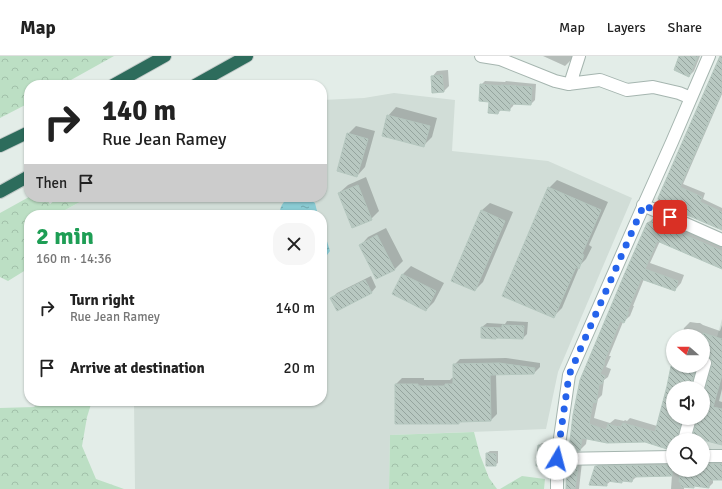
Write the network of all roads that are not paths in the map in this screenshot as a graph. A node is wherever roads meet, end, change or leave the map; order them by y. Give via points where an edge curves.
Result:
1 (165, 56) edge
2 (247, 56) edge
3 (481, 56) edge
4 (579, 56) edge
5 (709, 56) edge
6 (122, 80) edge
7 (204, 80) edge
8 (570, 84) junction
9 (691, 98) junction
10 (24, 134) edge
11 (0, 146) edge
12 (24, 179) edge
13 (0, 192) edge
14 (643, 205) junction
15 (722, 240) edge
16 (710, 456) edge
17 (722, 456) edge
18 (666, 457) edge
19 (557, 459) junction
20 (557, 489) edge

1 - 6 highway
2 - 7 highway
3 - 8 street via 500,59 555,81
4 - 8 street
5 - 9 street
8 - 9 street via 600,80 627,90 653,87
9 - 14 street
10 - 11 highway
12 - 13 highway
14 - 15 street
14 - 19 street via 569,375
16 - 17 street
18 - 19 street
19 - 20 street

